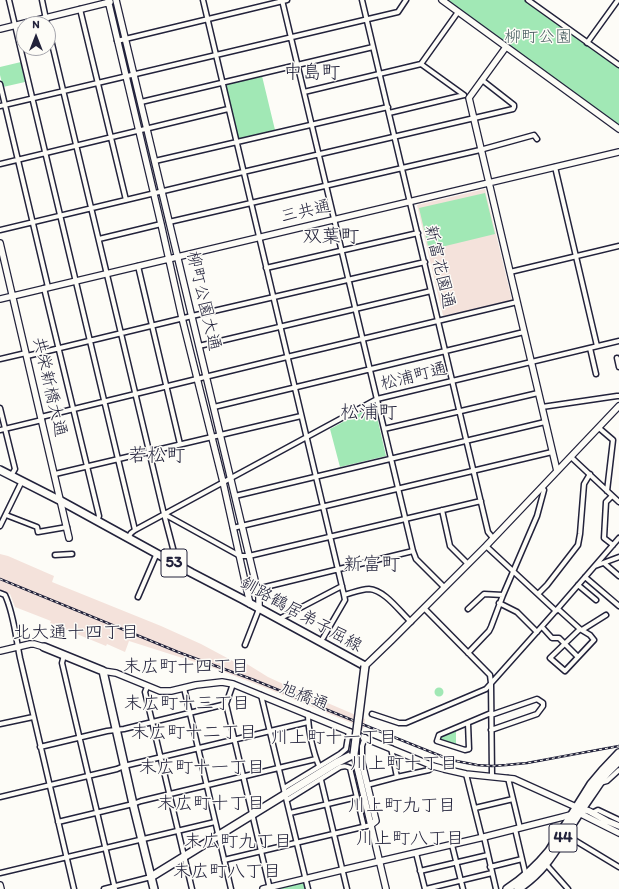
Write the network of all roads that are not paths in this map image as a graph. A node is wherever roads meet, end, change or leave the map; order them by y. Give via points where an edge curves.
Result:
1 (9, 0) edge
2 (42, 0) edge
3 (117, 0) edge
4 (203, 0) edge
5 (284, 0) edge
6 (362, 0) edge
7 (406, 0) edge
8 (442, 0) edge
9 (618, 0) edge
10 (108, 1) edge
11 (530, 1) edge
12 (80, 9) junction
13 (458, 12) junction
14 (45, 16) edge
15 (56, 17) edge
16 (207, 19) junction
17 (367, 19) junction
18 (15, 26) junction
19 (0, 29) edge
20 (291, 37) junction
21 (125, 39) junction
22 (117, 41) junction
23 (587, 43) junction
24 (373, 47) junction
25 (506, 47) junction
26 (215, 54) junction
27 (55, 56) edge
28 (421, 64) junction
29 (297, 65) junction
30 (619, 65) edge
31 (134, 74) junction
32 (380, 74) junction
33 (126, 76) junction
34 (482, 80) junction
35 (222, 82) junction
36 (98, 83) junction
37 (0, 84) edge
38 (64, 91) junction
39 (304, 92) junction
40 (466, 97) junction
41 (32, 98) junction
42 (141, 102) junction
43 (5, 105) junction
44 (0, 106) edge
45 (388, 107) junction
46 (228, 109) junction
47 (389, 113) junction
48 (473, 118) junction
49 (311, 124) junction
50 (147, 129) junction
51 (619, 129) edge
52 (138, 130) junction
53 (111, 136) junction
54 (394, 136) junction
55 (537, 139) dead end
56 (236, 142) junction
57 (76, 146) junction
58 (480, 150) junction
59 (619, 152) edge
60 (45, 153) junction
61 (319, 154) junction
62 (17, 160) junction
63 (155, 161) junction
64 (0, 164) edge
65 (555, 167) junction
66 (402, 168) junction
67 (243, 172) junction
68 (489, 183) junction
69 (326, 186) junction
70 (162, 191) junction
71 (154, 193) junction
72 (126, 200) junction
73 (410, 202) junction
74 (251, 203) junction
75 (91, 208) junction
76 (60, 215) junction
77 (334, 219) junction
78 (33, 222) junction
79 (169, 222) junction
80 (161, 224) junction
81 (0, 230) edge
82 (418, 233) junction
83 (259, 237) junction
84 (99, 239) junction
85 (0, 243) edge
86 (619, 246) edge
87 (341, 251) junction
88 (576, 256) junction
89 (178, 257) junction
90 (169, 259) junction
91 (425, 262) junction
92 (138, 266) junction
93 (266, 268) junction
94 (510, 272) junction
95 (107, 273) junction
96 (348, 279) junction
97 (75, 281) junction
98 (46, 288) junction
99 (431, 291) junction
100 (12, 296) junction
101 (273, 297) junction
102 (0, 299) edge
103 (517, 302) junction
104 (355, 309) junction
105 (192, 316) junction
106 (182, 318) junction
107 (438, 321) junction
108 (152, 326) junction
109 (280, 326) junction
110 (524, 332) junction
111 (121, 333) junction
112 (362, 339) junction
113 (90, 341) junction
114 (619, 341) edge
115 (199, 346) junction
116 (597, 346) junction
117 (59, 348) junction
118 (590, 348) junction
119 (446, 351) junction
120 (27, 354) junction
121 (288, 357) junction
122 (617, 358) dead end
123 (0, 360) edge
124 (531, 362) junction
125 (619, 367) edge
126 (370, 369) junction
127 (596, 374) dead end
128 (207, 377) junction
129 (197, 379) junction
130 (452, 381) junction
131 (167, 386) junction
132 (294, 387) junction
133 (538, 393) junction
134 (136, 394) junction
135 (619, 396) edge
136 (377, 399) junction
137 (104, 402) junction
138 (214, 406) junction
139 (542, 406) junction
140 (619, 406) edge
141 (0, 408) edge
142 (74, 409) junction
143 (460, 411) junction
144 (301, 416) junction
145 (42, 418) junction
146 (545, 422) junction
147 (599, 428) junction
148 (2, 429) edge
149 (384, 429) junction
150 (220, 435) junction
151 (212, 437) junction
152 (307, 437) junction
153 (467, 440) junction
154 (180, 444) junction
155 (149, 452) junction
156 (552, 452) junction
157 (571, 457) junction
158 (391, 458) junction
159 (118, 459) junction
160 (87, 466) junction
161 (0, 470) edge
162 (474, 471) junction
163 (557, 471) junction
164 (55, 474) junction
165 (590, 474) junction
166 (11, 476) junction
167 (315, 476) junction
168 (230, 478) junction
169 (22, 481) junction
170 (223, 482) junction
171 (541, 488) junction
172 (398, 489) junction
173 (607, 491) junction
174 (234, 496) junction
175 (612, 496) junction
176 (61, 500) junction
177 (481, 501) junction
178 (619, 502) edge
179 (323, 506) junction
180 (442, 510) junction
181 (164, 514) junction
182 (6, 515) junction
183 (405, 519) junction
184 (97, 521) junction
185 (0, 526) edge
186 (241, 526) junction
187 (67, 527) junction
188 (233, 528) junction
189 (135, 530) junction
190 (331, 536) junction
191 (69, 538) dead end
192 (128, 538) junction
193 (494, 538) junction
194 (619, 538) edge
195 (613, 544) junction
196 (486, 546) junction
197 (412, 551) junction
198 (72, 554) dead end
199 (157, 554) junction
200 (55, 555) dead end
201 (240, 556) junction
202 (249, 556) junction
203 (619, 557) edge
204 (173, 562) junction
205 (604, 563) junction
206 (468, 564) junction
207 (595, 566) junction
208 (338, 569) junction
209 (513, 571) junction
210 (619, 576) edge
211 (585, 577) junction
212 (578, 585) junction
213 (342, 586) junction
214 (444, 587) junction
215 (257, 589) junction
216 (0, 593) edge
217 (538, 594) junction
218 (344, 595) junction
219 (502, 595) junction
220 (138, 597) dead end
221 (596, 600) dead end
222 (499, 603) junction
223 (250, 604) junction
224 (619, 606) edge
225 (424, 608) junction
226 (259, 609) junction
227 (468, 609) dead end
228 (557, 610) junction
229 (606, 615) dead end
230 (279, 619) junction
231 (411, 622) junction
232 (542, 627) junction
233 (581, 630) junction
234 (537, 632) junction
235 (323, 638) dead end
236 (565, 644) junction
237 (245, 645) dead end
238 (18, 647) junction
239 (44, 647) joint
240 (0, 652) edge
241 (468, 653) junction
242 (64, 655) junction
243 (578, 657) junction
244 (365, 666) junction
245 (103, 671) junction
246 (491, 683) junction
247 (234, 684) junction
248 (147, 687) junction
249 (184, 688) junction
250 (261, 695) junction
251 (226, 704) junction
252 (189, 713) junction
253 (308, 714) junction
254 (372, 714) dead end
255 (491, 714) junction
256 (33, 717) junction
257 (152, 722) junction
258 (308, 722) junction
259 (468, 723) junction
260 (0, 724) edge
261 (116, 729) junction
262 (492, 730) junction
263 (349, 731) junction
264 (270, 732) junction
265 (80, 737) junction
266 (365, 737) junction
267 (235, 740) junction
268 (40, 747) junction
269 (390, 748) junction
270 (198, 749) junction
271 (619, 753) edge
272 (354, 754) junction
273 (161, 758) junction
274 (316, 759) junction
275 (619, 761) edge
276 (362, 763) joint
277 (124, 766) junction
278 (319, 766) junction
279 (433, 766) junction
280 (279, 768) junction
281 (619, 770) edge
282 (466, 774) junction
283 (88, 776) junction
284 (492, 776) junction
285 (243, 777) junction
286 (397, 777) junction
287 (508, 778) junction
288 (321, 780) junction
289 (600, 783) junction
290 (50, 785) junction
291 (206, 785) junction
292 (368, 785) junction
293 (170, 794) junction
294 (285, 794) junction
295 (0, 797) edge
296 (357, 798) junction
297 (513, 799) junction
298 (133, 804) junction
299 (326, 805) junction
300 (475, 808) junction
301 (578, 811) junction
302 (97, 813) junction
303 (290, 813) junction
304 (592, 813) junction
305 (252, 815) junction
306 (619, 820) edge
307 (58, 822) junction
308 (215, 822) junction
309 (371, 825) junction
310 (619, 826) edge
311 (364, 827) junction
312 (517, 828) junction
313 (179, 831) junction
314 (619, 833) edge
315 (334, 834) junction
316 (566, 834) junction
317 (218, 836) junction
318 (483, 837) junction
319 (142, 840) junction
320 (297, 843) junction
321 (452, 845) junction
322 (105, 848) junction
323 (261, 851) junction
324 (416, 853) junction
325 (488, 855) junction
326 (185, 856) junction
327 (66, 858) junction
328 (522, 859) junction
329 (224, 860) junction
330 (379, 862) junction
331 (544, 862) junction
332 (457, 863) junction
333 (490, 867) junction
334 (619, 867) edge
335 (342, 870) junction
336 (420, 871) junction
337 (0, 873) edge
338 (492, 873) junction
339 (151, 877) junction
340 (306, 878) junction
341 (461, 881) junction
342 (527, 882) junction
343 (0, 885) edge
344 (114, 888) edge
345 (1, 889) edge
346 (74, 889) edge
347 (104, 889) edge
348 (154, 889) edge
349 (192, 889) edge
350 (231, 889) edge
351 (268, 889) edge
352 (308, 889) edge
353 (347, 889) edge
354 (386, 889) edge
355 (425, 889) edge
356 (463, 889) edge
357 (496, 889) edge
358 (508, 889) edge
359 (518, 889) edge
360 (568, 889) edge

1 - 18 street
2 - 14 street
3 - 10 street
3 - 21 street, 柳町公園大通
4 - 16 street
5 - 16 street
5 - 20 street
6 - 17 street, 新富花園通
7 - 17 street via 398,12
8 - 13 street
9 - 23 street
10 - 12 street
10 - 22 street, 柳町公園大通
11 - 23 street
12 - 15 street
12 - 36 street
13 - 25 street
13 - 28 street
16 - 21 street
16 - 26 street
17 - 20 street
17 - 24 street, 新富花園通
18 - 19 street
18 - 41 street
20 - 26 street
20 - 29 street
21 - 22 street
21 - 31 street, 柳町公園大通
22 - 33 street, 柳町公園大通
23 - 30 street
24 - 29 street
24 - 32 street, 新富花園通
25 - 34 street
25 - 51 street
26 - 31 street
26 - 35 street
27 - 38 street
28 - 32 street
28 - 40 street
29 - 35 street
29 - 39 street
31 - 33 street
31 - 42 street, 柳町公園大通
32 - 39 street
32 - 45 street, 新富花園通
33 - 36 street
33 - 52 street, 柳町公園大通
34 - 40 street
34 - 48 street via 514,107
35 - 42 street
35 - 46 street
36 - 38 street
36 - 53 street
37 - 43 street
38 - 41 street
38 - 57 street
39 - 49 street
40 - 47 street
40 - 48 street
41 - 43 street
41 - 60 street
42 - 50 street, 柳町公園大通
43 - 44 street
43 - 62 street
45 - 47 street, 新富花園通
45 - 49 street
46 - 50 street
46 - 56 street
47 - 54 street, 新富花園通
48 - 54 street
48 - 58 street
49 - 56 street
49 - 61 street
50 - 52 street
50 - 63 street, 柳町公園大通
52 - 53 street
52 - 71 street, 柳町公園大通
53 - 57 street
53 - 72 street
54 - 61 street
54 - 66 street, 新富花園通
55 - 58 street via 534,135
56 - 63 street
56 - 67 street
57 - 60 street
57 - 75 street
58 - 66 street
58 - 68 street
59 - 65 street, 三共通
60 - 62 street
60 - 76 street
61 - 67 street
61 - 69 street
62 - 64 street
62 - 78 street
63 - 70 street, 柳町公園大通
65 - 68 street, 三共通
65 - 88 street
66 - 69 street
66 - 73 street, 新富花園通
67 - 70 street
67 - 74 street
68 - 73 street, 三共通
68 - 94 street
69 - 74 street
69 - 77 street
70 - 71 street
70 - 79 street, 柳町公園大通
71 - 72 street
71 - 80 street, 柳町公園大通
72 - 75 street
73 - 77 street, 三共通
73 - 82 street, 新富花園通
74 - 79 street
74 - 83 street
75 - 76 street
75 - 84 street
76 - 78 street
76 - 97 street
77 - 83 street, 三共通
77 - 87 street
78 - 81 street
78 - 98 street
79 - 89 street, 柳町公園大通
80 - 84 street
80 - 90 street, 柳町公園大通
82 - 87 street
82 - 91 street, 新富花園通
83 - 89 street, 三共通
83 - 93 street
84 - 95 street
85 - 100 street, 共栄新橋大通
86 - 88 street
87 - 93 street
87 - 96 street
88 - 94 street
88 - 116 street
89 - 90 street, 三共通
89 - 105 street, 柳町公園大通
90 - 92 street, 三共通
90 - 106 street, 柳町公園大通
91 - 96 street
91 - 99 street, 新富花園通
92 - 95 street, 三共通
92 - 108 street
93 - 101 street
94 - 103 street
95 - 97 street, 三共通
95 - 111 street
96 - 101 street
96 - 104 street
97 - 98 street, 三共通
97 - 113 street
98 - 100 street, 三共通
98 - 117 street
99 - 104 street
99 - 107 street, 新富花園通
100 - 102 street, 三共通
100 - 120 street, 共栄新橋大通
101 - 105 street
101 - 109 street
103 - 107 street
103 - 110 street
104 - 109 street
104 - 112 street
105 - 106 street
105 - 115 street, 柳町公園大通
106 - 108 street
106 - 129 street, 柳町公園大通
107 - 112 street
107 - 119 street, 新富花園通
108 - 111 street
108 - 131 street
109 - 115 street
109 - 121 street
110 - 119 street
110 - 124 street
111 - 113 street
111 - 134 street
112 - 121 street
112 - 126 street
113 - 117 street
113 - 137 street
114 - 116 street, 松浦町通
115 - 128 street, 柳町公園大通
116 - 118 street, 松浦町通
117 - 120 street
117 - 142 street
118 - 124 street, 松浦町通
118 - 127 street
119 - 126 street
119 - 130 street, 新富花園通
120 - 123 street
120 - 145 street, 共栄新橋大通
121 - 128 street
121 - 132 street
122 - 125 street
124 - 130 street, 松浦町通
124 - 133 street
126 - 132 street
126 - 136 street
128 - 129 street
128 - 138 street, 柳町公園大通
129 - 131 street
129 - 151 street, 柳町公園大通
130 - 136 street, 松浦町通
130 - 143 street, 新富花園通
131 - 134 street
131 - 154 street
132 - 138 street
132 - 144 street
133 - 139 street
133 - 143 street
134 - 137 street
134 - 155 street
135 - 139 street
136 - 149 street
136 - 152 street, 松浦町通
137 - 142 street
137 - 159 street
138 - 150 street, 柳町公園大通
139 - 146 street
140 - 147 street
141 - 148 street
142 - 145 street
142 - 160 street
143 - 149 street
143 - 153 street, 新富花園通
144 - 150 street
144 - 152 street
145 - 148 street
145 - 164 street, 共栄新橋大通
146 - 153 street
146 - 156 street
147 - 157 street
147 - 173 street via 613,440
148 - 166 street via 15,469
149 - 158 street
150 - 151 street
150 - 168 street, 柳町公園大通
151 - 154 street
151 - 170 street, 柳町公園大通
152 - 167 street
152 - 168 street, 松浦町通
153 - 158 street
153 - 162 street, 新富花園通
154 - 155 street
155 - 159 street
155 - 181 street
156 - 162 street
156 - 163 street
157 - 163 street
157 - 165 street
158 - 167 street
158 - 172 street
159 - 160 street
159 - 189 street
160 - 164 street
160 - 184 street
161 - 166 main road, 釧路鶴居弟子屈線 / 53
162 - 172 street
162 - 177 street, 新富花園通
163 - 171 street
164 - 176 street, 共栄新橋大通
165 - 173 street
165 - 217 street via 584,484 578,545
166 - 169 main road, 釧路鶴居弟子屈線 / 53
167 - 174 street
167 - 179 street
168 - 170 street, 松浦町通
168 - 174 street, 柳町公園大通
169 - 176 main road, 釧路鶴居弟子屈線 / 53
169 - 182 street
170 - 181 street, 松浦町通
170 - 188 street, 柳町公園大通
171 - 193 street
171 - 209 street via 544,490 537,516
172 - 179 street
172 - 183 street
173 - 175 street
174 - 186 street, 柳町公園大通
175 - 178 street
175 - 195 street via 606,502 604,538
176 - 184 main road, 釧路鶴居弟子屈線 / 53
176 - 187 street, 共栄新橋大通
177 - 180 street
177 - 193 street, 新富花園通 via 488,532
179 - 186 street
179 - 190 street
180 - 183 street
180 - 206 street via 450,546
181 - 189 street, 松浦町通
181 - 201 street
181 - 204 street via 175,556
182 - 185 street
182 - 187 street via 37,527 38,532
183 - 190 street
183 - 197 street
184 - 192 main road, 釧路鶴居弟子屈線 / 53
186 - 188 street
186 - 202 street, 柳町公園大通
187 - 191 street, 共栄新橋大通
188 - 201 street, 柳町公園大通
189 - 192 street, 松浦町通
190 - 202 street
190 - 208 street
192 - 199 main road, 釧路鶴居弟子屈線 / 53
193 - 196 street
194 - 195 street
195 - 207 street
196 - 206 street
196 - 209 street
197 - 208 street
197 - 214 street via 416,559
198 - 200 street
199 - 204 main road, 釧路鶴居弟子屈線 / 53
199 - 220 street
201 - 202 street
201 - 223 street, 柳町公園大通
202 - 215 street, 柳町公園大通
203 - 205 street
204 - 223 main road, 釧路鶴居弟子屈線 / 53
205 - 207 street
205 - 210 street
206 - 214 street
207 - 211 street
208 - 213 street
208 - 215 street
209 - 217 street
209 - 219 street
211 - 212 street
211 - 224 street
212 - 221 street
212 - 228 street
213 - 218 street
213 - 230 street
214 - 225 street
215 - 226 street, 柳町公園大通
216 - 238 street via 8,600
217 - 228 street
218 - 231 street via 369,589 377,591
218 - 235 street via 345,600
219 - 222 street
219 - 227 street via 484,594
222 - 234 street via 517,612
222 - 241 street via 489,631
223 - 226 main road, 釧路鶴居弟子屈線 / 53
225 - 231 street
225 - 241 street
226 - 230 main road, 釧路鶴居弟子屈線 / 53
226 - 237 street
228 - 232 street
228 - 233 street
229 - 233 street
230 - 244 main road, 釧路鶴居弟子屈線 / 53
231 - 244 street
232 - 234 street
232 - 236 street via 552,638 559,638
233 - 236 street
233 - 243 street via 594,640
234 - 246 street
236 - 243 street
236 - 243 street via 550,658 565,671
238 - 239 street via 34,644
238 - 240 street
238 - 256 street
239 - 242 main road
241 - 246 street via 490,675
242 - 245 main road
242 - 265 street via 62,663
244 - 272 main road, 釧路鶴居弟子屈線, bridge
245 - 248 street, 旭橋通 via 116,673
245 - 261 main road
246 - 254 street via 486,689 406,723
246 - 255 street
247 - 249 street, 旭橋通 via 222,682
247 - 250 street, 旭橋通
247 - 251 street
248 - 249 street, 旭橋通 via 160,691
248 - 257 street via 145,692
249 - 252 street
250 - 253 street, 旭橋通
250 - 264 street
251 - 252 street
251 - 267 street
252 - 257 street
252 - 270 street
253 - 258 street
253 - 263 street, 旭橋通
255 - 259 street
255 - 262 street
255 - 262 street via 537,699 543,703 537,714
256 - 260 street
256 - 268 street
257 - 261 street
257 - 273 street
258 - 264 street
258 - 274 street
259 - 259 street via 439,735 437,741 465,750 469,748
261 - 265 street
261 - 277 main road
262 - 284 street
263 - 266 street, 旭橋通
263 - 278 street via 346,749
264 - 267 street
264 - 280 street
265 - 268 street
265 - 283 street
266 - 269 street, 旭橋通
266 - 276 street
267 - 270 street
267 - 285 street
268 - 290 street
269 - 279 street, 旭橋通
269 - 286 street
270 - 273 street
270 - 291 street
271 - 301 main road, 44 via 591,784
272 - 294 main road
272 - 309 street
273 - 277 street
273 - 293 street
274 - 278 street
274 - 280 street
275 - 289 main road, 44
276 - 292 street
277 - 283 street
277 - 298 main road
278 - 294 street
279 - 282 street, 旭橋通
279 - 286 street via 429,770
280 - 285 street
280 - 294 street
281 - 289 street via 608,781
282 - 284 street, 旭橋通
282 - 300 street
283 - 290 street
283 - 302 street
284 - 287 street, 旭橋通
285 - 291 street
285 - 305 street
286 - 292 street
287 - 297 street
287 - 301 street, 旭橋通 via 521,781
288 - 294 street
288 - 296 street via 340,767 347,766 350,768
288 - 299 street
289 - 301 main road, 44
290 - 295 street
290 - 307 street
291 - 293 street
291 - 308 street
292 - 309 street via 376,821
293 - 298 street
293 - 313 street
294 - 303 street
294 - 305 main road
296 - 299 street
296 - 311 street
297 - 300 street
297 - 312 street
298 - 302 street
298 - 319 main road
299 - 303 street
299 - 315 street
300 - 318 street
301 - 304 street
301 - 312 street
301 - 314 street
301 - 316 main road, 44
301 - 331 main road, 44
302 - 307 street
302 - 322 street
303 - 320 street
304 - 306 street via 598,810
304 - 310 street
305 - 317 main road
305 - 323 street
307 - 327 street
308 - 313 street
308 - 317 street
309 - 311 street
309 - 330 street
311 - 315 street
312 - 318 street
312 - 328 street
313 - 319 street
313 - 326 street
315 - 320 street
315 - 335 street
316 - 331 main road, 44 via 554,854
316 - 334 street
317 - 326 main road
317 - 329 street
318 - 321 street
318 - 325 street
319 - 322 street
319 - 339 main road
320 - 323 street
320 - 340 street
321 - 324 street
321 - 332 street
322 - 327 street
322 - 344 street
323 - 329 street
323 - 351 street
324 - 330 street
324 - 336 street
325 - 332 street
325 - 333 street
326 - 339 main road
326 - 349 street
327 - 337 street
327 - 346 street
328 - 333 street
328 - 342 street
329 - 350 street
330 - 335 street
330 - 354 street
331 - 342 main road, 44
331 - 360 street
332 - 336 street
332 - 341 street
333 - 338 street
335 - 340 street
335 - 353 street
336 - 355 street
338 - 341 street
338 - 357 street
339 - 344 street
339 - 348 main road
340 - 351 street
340 - 352 street
341 - 355 street
341 - 356 street
342 - 358 main road, 44
342 - 359 main road, 44
343 - 345 street
344 - 347 street

